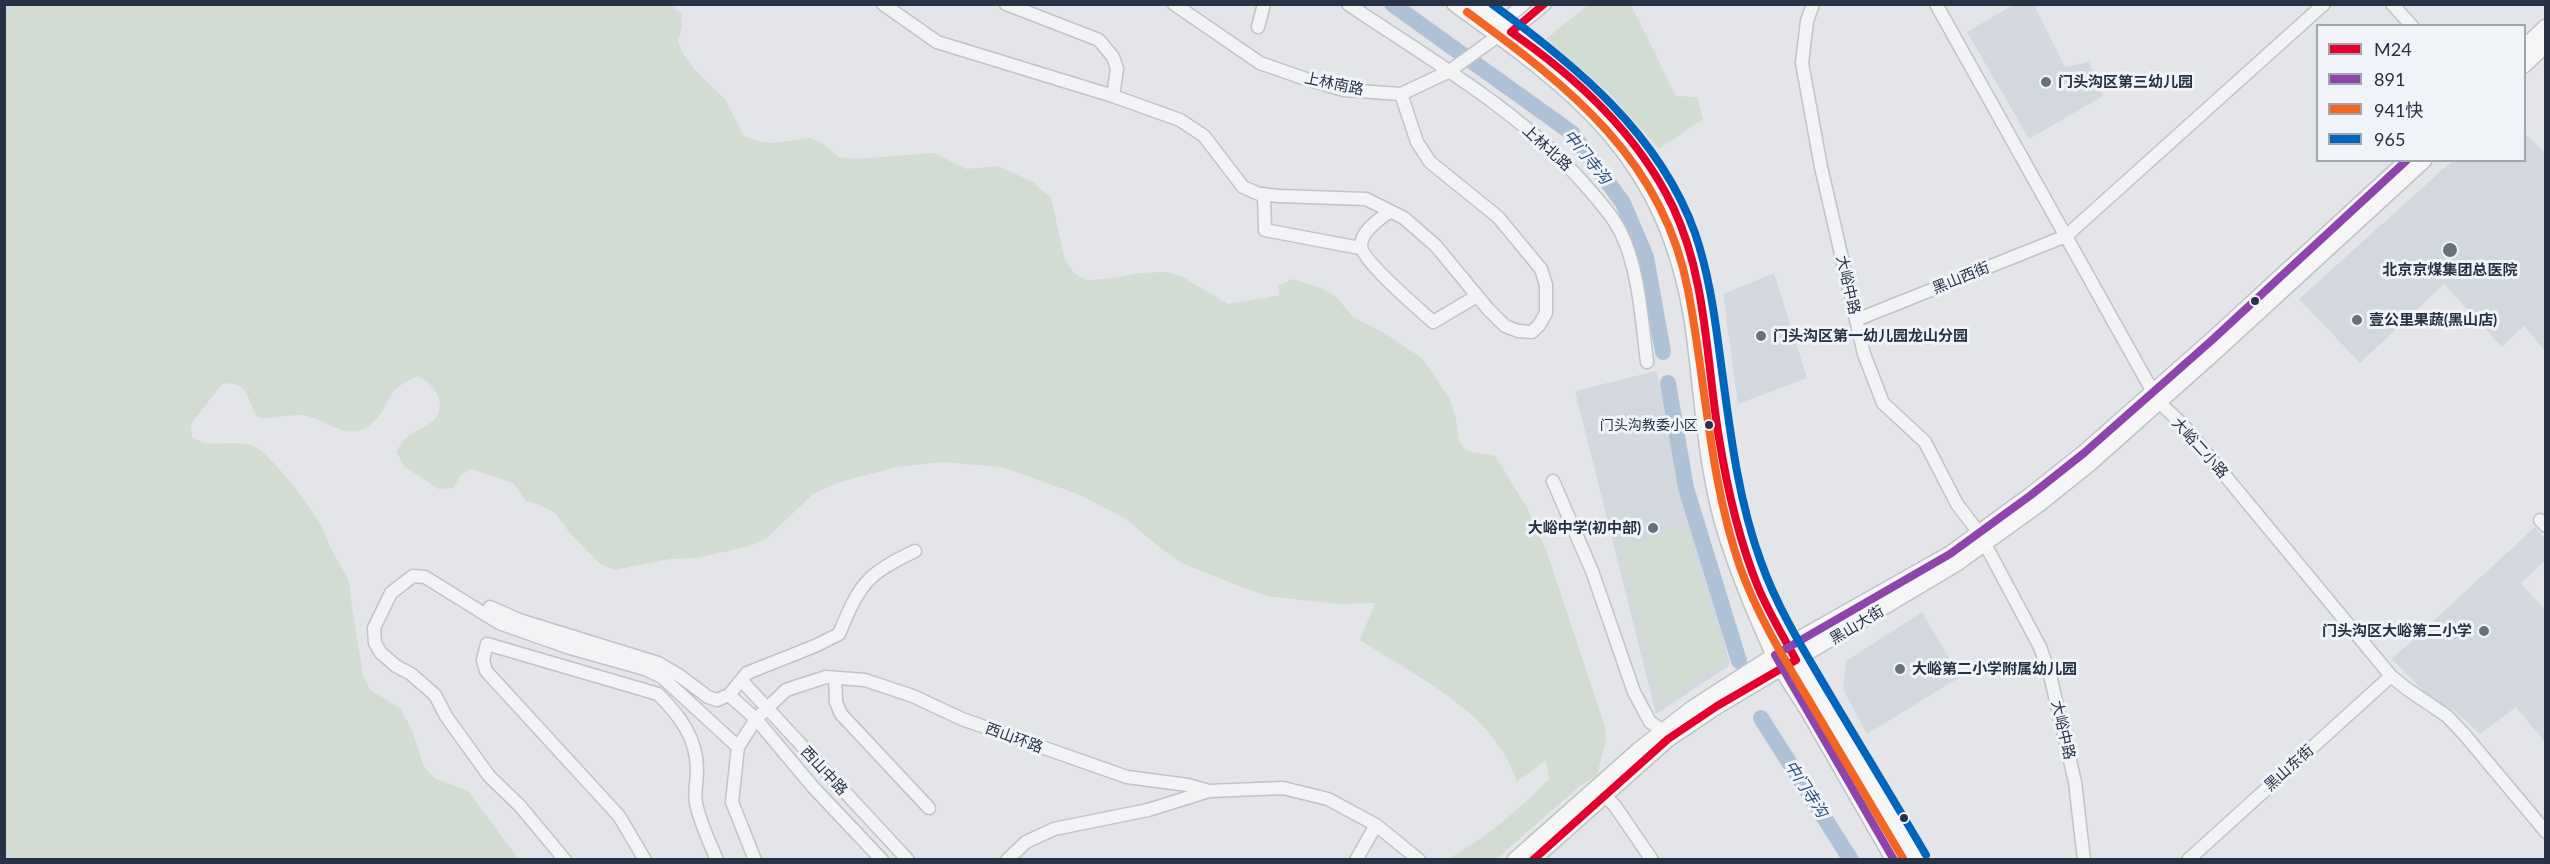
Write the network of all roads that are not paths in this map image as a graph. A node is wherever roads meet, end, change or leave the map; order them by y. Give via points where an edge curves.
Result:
1 (883, 4) edge
2 (1006, 4) edge
3 (1174, 4) edge
4 (1264, 4) edge
5 (1348, 4) edge
6 (1455, 4) edge
7 (1473, 4) edge
8 (1524, 4) edge
9 (1545, 4) edge
10 (1813, 4) edge
11 (1936, 4) edge
12 (2324, 4) edge
13 (2392, 4) edge
14 (2410, 24) edge
15 (1258, 27) dead end
16 (2546, 27) edge
17 (1503, 30) junction
18 (2546, 44) edge
19 (2526, 46) edge
20 (2526, 63) edge
21 (1448, 72) junction
22 (1401, 94) junction
23 (1113, 96) junction
24 (2406, 162) edge
25 (2422, 162) edge
26 (1264, 194) junction
27 (1390, 211) junction
28 (2066, 236) junction
29 (1360, 248) junction
30 (1477, 296) junction
31 (1856, 320) junction
32 (1647, 362) dead end
33 (2155, 397) junction
34 (1553, 481) dead end
35 (1982, 538) junction
36 (915, 551) dead end
37 (490, 608) dead end
38 (1792, 653) junction
39 (1778, 662) junction
40 (2391, 676) junction
41 (835, 678) junction
42 (742, 681) junction
43 (729, 694) junction
44 (768, 707) junction
45 (756, 719) junction
46 (1662, 730) junction
47 (738, 747) junction
48 (1209, 790) junction
49 (1605, 796) junction
50 (929, 807) dead end
51 (1376, 825) junction
52 (2546, 832) edge
53 (565, 860) edge
54 (645, 860) edge
55 (717, 860) edge
56 (755, 860) edge
57 (882, 860) edge
58 (908, 860) edge
59 (1007, 860) edge
60 (1356, 860) edge
61 (1419, 860) edge
62 (1515, 860) edge
63 (1532, 860) edge
64 (1653, 860) edge
65 (1894, 860) edge
66 (1917, 860) edge
67 (2084, 860) edge
68 (2187, 860) edge

1 - 23 street via 937,42
2 - 23 street via 1100,40 1117,69
3 - 22 street, 上林南路 via 1260,63 1344,90
4 - 15 street
5 - 21 street, 上林北路
6 - 17 main road
7 - 17 main road
8 - 17 street
9 - 17 street
10 - 31 street, 大峪中路 via 1802,63
11 - 28 street, 大峪二小路
12 - 28 street
13 - 14 street
16 - 19 main road
17 - 21 street, 上林南路
17 - 38 main road via 1538,50 1617,122 1664,191 1686,239 1698,284 1720,439 1744,544 1759,588
17 - 39 main road via 1599,120 1635,165 1669,230 1684,278 1713,477 1726,534
18 - 20 main road
21 - 22 street, 上林南路
21 - 32 street, 上林北路 via 1527,128 1560,156 1598,199 1621,233 1636,282
22 - 30 street via 1418,142 1431,162 1498,217 1542,269 1546,313 1532,332 1518,331 1505,326
23 - 26 street via 1180,120 1204,136 1243,187
24 - 33 main road, 黑山大街
25 - 33 main road, 黑山大街 via 2217,350
26 - 27 street via 1366,199
26 - 29 street via 1265,230
27 - 29 street via 1369,228
27 - 30 street via 1436,246
28 - 31 street, 黑山西街
28 - 33 street, 大峪二小路
29 - 30 street via 1371,264 1433,322
31 - 35 street, 大峪中路 via 1883,403 1924,442 1957,504
33 - 35 main road, 黑山大街
33 - 40 street, 大峪二小路 via 2184,426
34 - 46 street via 1592,571 1634,692 1650,722
35 - 38 main road, 黑山大街 via 1910,593
35 - 67 street, 大峪中路 via 2040,647 2050,675 2075,782
36 - 42 street via 871,576 852,603 839,634 747,673
37 - 43 street via 658,663 708,698 717,700
38 - 39 main road, 黑山大街
38 - 66 main road
39 - 46 main road
39 - 49 main road via 1668,739
39 - 65 main road
40 - 52 street, 大峪二小路 via 2447,716
40 - 68 street, 黑山东街
41 - 44 street, 西山环路 via 786,690
41 - 48 street, 西山环路 via 865,680 913,696 962,719 1127,777
41 - 50 street via 836,702 842,714
42 - 43 street
42 - 44 street, 西山中路
43 - 45 street, 西山中路
44 - 45 street, 西山环路
44 - 58 street, 西山中路
45 - 47 street, 西山环路
45 - 57 street, 西山中路
46 - 62 main road
47 - 53 street via 662,677 499,623 425,577 413,576 391,593 374,628 375,643 396,666 435,695 489,776
47 - 56 street, 西山环路 via 732,802
48 - 51 street, 西山环路 via 1283,788 1328,799
48 - 59 street via 1148,810 1054,829 1026,842
49 - 63 main road
49 - 64 street
51 - 60 street
51 - 61 street, 西山环路
54 - 55 street via 619,816 486,671 483,660 487,644 658,694 679,717 695,747 695,800

